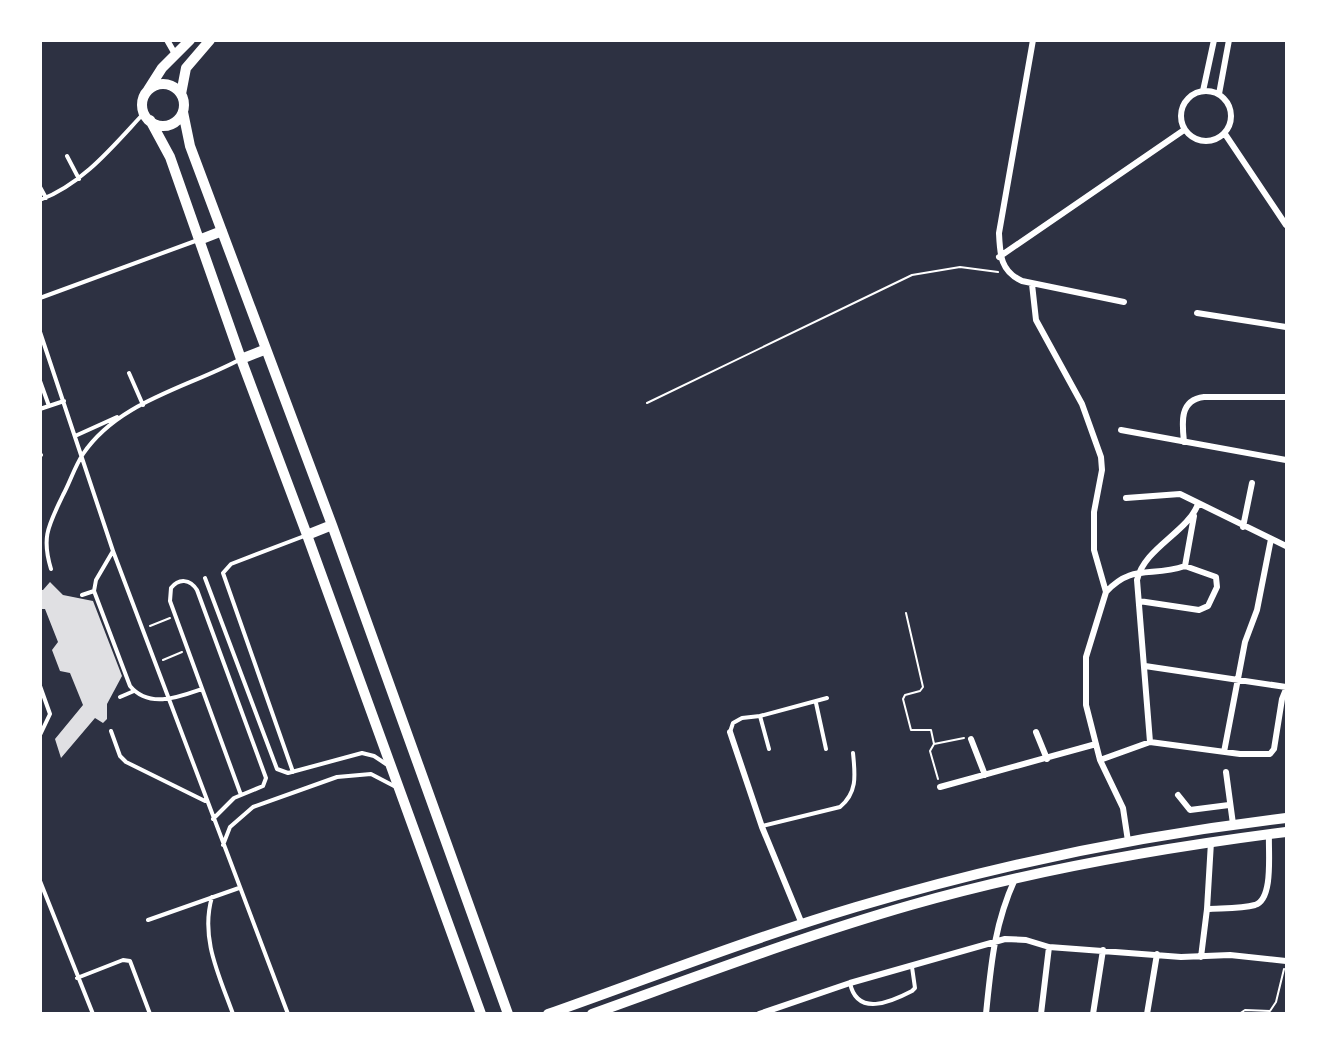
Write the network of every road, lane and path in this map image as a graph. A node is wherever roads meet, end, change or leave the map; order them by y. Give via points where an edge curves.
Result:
1 (167, 40) edge
2 (190, 40) edge
3 (210, 40) edge
4 (1033, 40) edge
5 (1214, 40) edge
6 (1229, 40) edge
7 (175, 54) junction
8 (1203, 91) junction
9 (146, 92) junction
10 (181, 94) junction
11 (1219, 94) junction
12 (183, 112) junction
13 (147, 117) junction
14 (1184, 130) junction
15 (1225, 134) junction
16 (68, 156) dead end
17 (79, 178) junction
18 (40, 187) edge
19 (43, 199) edge
20 (1287, 225) edge
21 (222, 231) junction
22 (199, 240) junction
23 (999, 257) junction
24 (1010, 274) junction
25 (1032, 284) junction
26 (41, 298) edge
27 (1124, 302) dead end
28 (1197, 313) dead end
29 (1287, 327) edge
30 (40, 332) edge
31 (264, 350) junction
32 (241, 359) junction
33 (129, 373) dead end
34 (40, 381) edge
35 (1287, 397) edge
36 (64, 401) junction
37 (647, 404) dead end
38 (143, 405) junction
39 (49, 406) junction
40 (40, 409) edge
41 (129, 412) junction
42 (1121, 430) dead end
43 (75, 436) junction
44 (1184, 442) junction
45 (82, 456) junction
46 (1287, 460) edge
47 (1252, 483) dead end
48 (1126, 498) dead end
49 (1198, 504) junction
50 (1194, 516) junction
51 (332, 525) junction
52 (1243, 526) junction
53 (308, 535) junction
54 (1271, 539) junction
55 (1287, 546) edge
56 (113, 551) junction
57 (1185, 566) junction
58 (51, 569) dead end
59 (1138, 573) junction
60 (205, 578) dead end
61 (94, 591) junction
62 (1106, 592) junction
63 (82, 595) dead end
64 (1139, 601) junction
65 (906, 614) dead end
66 (176, 616) junction
67 (142, 629) junction
68 (188, 650) junction
69 (155, 663) junction
70 (1145, 666) junction
71 (1238, 681) junction
72 (40, 686) edge
73 (1287, 688) edge
74 (202, 689) junction
75 (134, 692) junction
76 (120, 697) dead end
77 (826, 698) dead end
78 (168, 700) junction
79 (816, 703) junction
80 (760, 716) junction
81 (111, 731) dead end
82 (730, 732) joint
83 (1036, 732) dead end
84 (40, 735) edge
85 (970, 739) joint
86 (1150, 742) junction
87 (934, 744) junction
88 (1096, 744) junction
89 (769, 748) dead end
90 (825, 749) dead end
91 (1224, 752) junction
92 (854, 753) dead end
93 (1047, 759) junction
94 (1100, 760) junction
95 (391, 769) junction
96 (293, 772) junction
97 (1226, 772) dead end
98 (985, 775) junction
99 (940, 787) joint
100 (399, 791) junction
101 (241, 795) junction
102 (1178, 795) dead end
103 (206, 801) junction
104 (1229, 805) junction
105 (1287, 818) edge
106 (213, 819) junction
107 (1233, 825) junction
108 (762, 826) junction
109 (1287, 832) edge
110 (1269, 834) junction
111 (1128, 841) junction
112 (1211, 842) junction
113 (223, 846) junction
114 (1011, 866) junction
115 (1015, 879) junction
116 (40, 881) edge
117 (239, 888) junction
118 (212, 897) junction
119 (1207, 909) junction
120 (148, 920) dead end
121 (802, 924) junction
122 (806, 938) junction
123 (994, 942) junction
124 (1049, 947) junction
125 (1103, 950) junction
126 (1157, 954) junction
127 (1201, 957) junction
128 (1286, 961) edge
129 (912, 967) junction
130 (77, 978) junction
131 (850, 983) junction
132 (93, 1014) edge
133 (150, 1014) edge
134 (233, 1014) edge
135 (288, 1014) edge
136 (481, 1014) edge
137 (500, 1014) edge
138 (507, 1014) edge
139 (548, 1014) edge
140 (592, 1014) edge
141 (759, 1014) edge
142 (986, 1014) edge
143 (1041, 1014) edge
144 (1093, 1014) edge
145 (1147, 1014) edge
146 (1239, 1014) edge

1 - 7 street
2 - 7 main road
3 - 10 main road via 186,68
4 - 23 street via 999,233
5 - 8 street
6 - 11 street
7 - 9 main road
8 - 11 street
8 - 14 street via 1194,93 1183,104
9 - 10 main road via 164,84
9 - 13 main road via 143,100
10 - 12 main road
11 - 15 street via 1232,116
12 - 13 main road via 168,125 159,125
12 - 21 main road via 190,147
13 - 17 lane
13 - 22 main road via 166,147
14 - 15 street via 1200,141
14 - 23 street
15 - 20 street
16 - 17 lane
17 - 19 lane
18 - 19 lane
21 - 22 main road
21 - 31 main road
22 - 26 lane
22 - 32 main road
23 - 24 street
24 - 25 street
24 - 37 path via 960,267 912,275
25 - 27 street
25 - 62 street via 1036,320 1082,404 1101,457 1094,550
28 - 29 street
30 - 36 lane
31 - 32 main road
31 - 51 main road
32 - 38 lane
32 - 53 main road
33 - 38 lane
34 - 39 lane
35 - 44 street via 1193,400 1182,419
36 - 39 lane
36 - 43 lane
38 - 41 lane
39 - 40 lane
41 - 43 lane
41 - 45 lane via 103,431
42 - 44 street
43 - 45 lane
44 - 46 street
45 - 56 lane
45 - 58 lane via 46,533 45,549
47 - 52 street
48 - 49 street via 1174,492
49 - 50 street
49 - 52 street
50 - 57 street
50 - 59 street via 1174,531
51 - 53 main road
51 - 138 main road
52 - 54 street
53 - 95 main road
53 - 96 lane via 231,564 223,573
54 - 55 street
54 - 71 street
56 - 61 lane
56 - 67 lane
57 - 59 street
57 - 64 street via 1216,577 1217,587 1208,606 1199,610
59 - 62 street via 1120,577
59 - 64 street
60 - 96 lane via 274,765 282,772
61 - 63 lane
61 - 75 lane
62 - 88 street via 1086,657 1086,705
64 - 70 street
65 - 87 path via 922,687 903,698 907,717 913,732 931,730
66 - 67 path
66 - 68 lane
66 - 101 lane via 169,594 171,588 188,581 197,590 265,774 263,786
67 - 69 lane
68 - 69 path
68 - 74 lane
69 - 78 lane
70 - 71 street
70 - 86 street
71 - 73 street
71 - 91 street
72 - 84 lane via 50,714
73 - 91 street via 1272,753
74 - 78 lane
74 - 101 lane
75 - 76 lane
75 - 78 lane
77 - 79 lane
78 - 103 lane
79 - 80 lane
79 - 90 lane
80 - 82 lane via 735,722
80 - 89 lane
81 - 103 lane via 126,762
82 - 108 street
83 - 93 street
85 - 87 path
85 - 98 street
86 - 91 street
86 - 94 street
87 - 99 path via 930,750
88 - 93 street
88 - 94 street
92 - 108 lane via 856,782 840,807
93 - 98 street
94 - 111 street via 1121,802
95 - 96 lane via 374,756 362,753
95 - 100 main road
97 - 104 street
98 - 99 street
100 - 113 lane via 371,774 337,777 253,807 230,827
100 - 136 main road
101 - 106 lane via 222,807
102 - 104 street via 1190,810
103 - 106 lane
104 - 107 street
105 - 107 main road
106 - 113 lane
107 - 111 main road
108 - 121 street
109 - 110 main road
110 - 112 main road
110 - 119 street via 1268,886 1261,901
111 - 114 main road
112 - 115 main road
112 - 119 street
113 - 117 lane
114 - 115 main road
114 - 121 main road
115 - 122 main road
115 - 123 street via 1001,909
116 - 130 lane
117 - 118 lane
117 - 135 lane
118 - 120 lane
118 - 134 lane via 208,938
119 - 127 street
121 - 122 main road
121 - 139 main road
122 - 140 main road
123 - 124 street via 1012,938
123 - 129 street
123 - 142 street
124 - 125 street
124 - 143 street
125 - 126 street
125 - 144 street
126 - 127 street
126 - 145 street
127 - 128 street via 1230,955
128 - 146 path via 1270,1011 1245,1010
129 - 131 street
129 - 131 lane via 915,988 876,1004 861,1003
130 - 132 lane
130 - 133 lane via 123,960 130,961
131 - 141 street
137 - 138 main road

